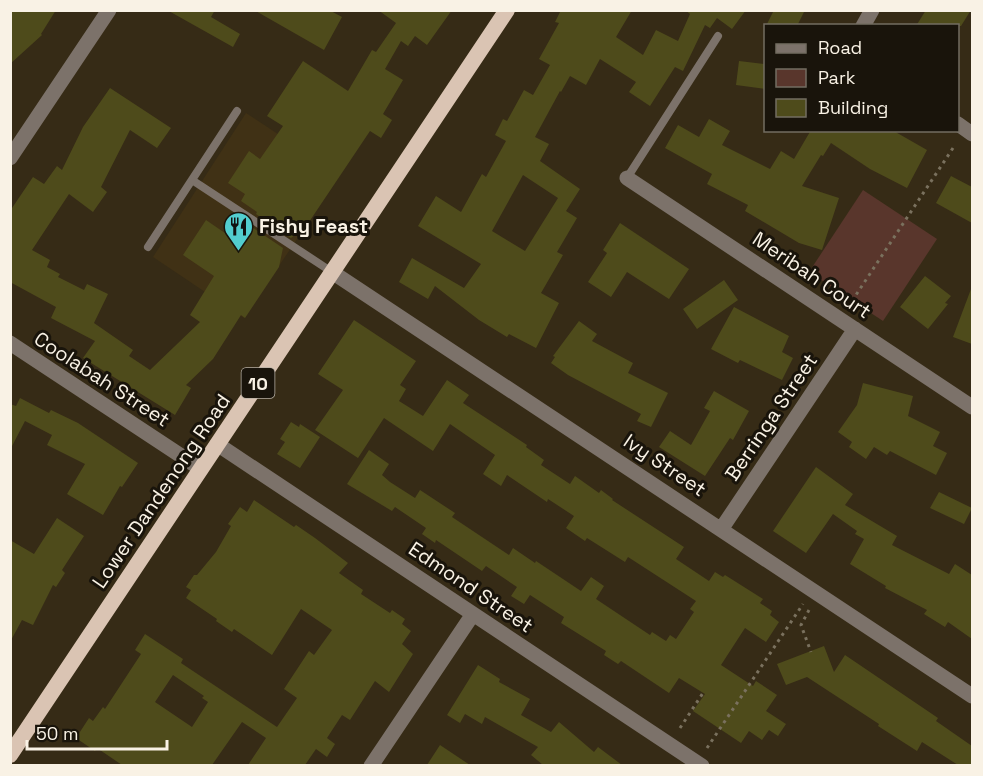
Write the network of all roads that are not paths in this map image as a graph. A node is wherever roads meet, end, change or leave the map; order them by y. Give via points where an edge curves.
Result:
1 (109, 10) edge
2 (507, 10) edge
3 (872, 10) edge
4 (863, 24) edge
5 (718, 36) dead end
6 (237, 111) dead end
7 (959, 125) edge
8 (972, 134) edge
9 (10, 158) edge
10 (627, 178) joint
11 (192, 180) junction
12 (148, 247) dead end
13 (332, 272) junction
14 (855, 328) junction
15 (10, 343) edge
16 (972, 407) edge
17 (217, 444) junction
18 (201, 469) junction
19 (722, 528) junction
20 (473, 614) junction
21 (972, 696) edge
22 (10, 755) edge
23 (700, 764) edge
24 (371, 765) edge

1 - 9 street
2 - 13 highway, Lower Dandenong Road / 10
3 - 4 street
5 - 10 lane
6 - 11 lane
7 - 8 street
10 - 14 street, Meribah Court
11 - 12 lane
11 - 13 lane
13 - 17 highway, Lower Dandenong Road / 10
13 - 19 street, Ivy Street
14 - 16 street, Meribah Court
14 - 19 street, Berringa Street
15 - 18 street, Coolabah Street
17 - 18 highway, Lower Dandenong Road / 10
17 - 20 street, Edmond Street
18 - 22 highway, Lower Dandenong Road / 10
19 - 21 street, Ivy Street
20 - 23 street, Edmond Street
20 - 24 street

